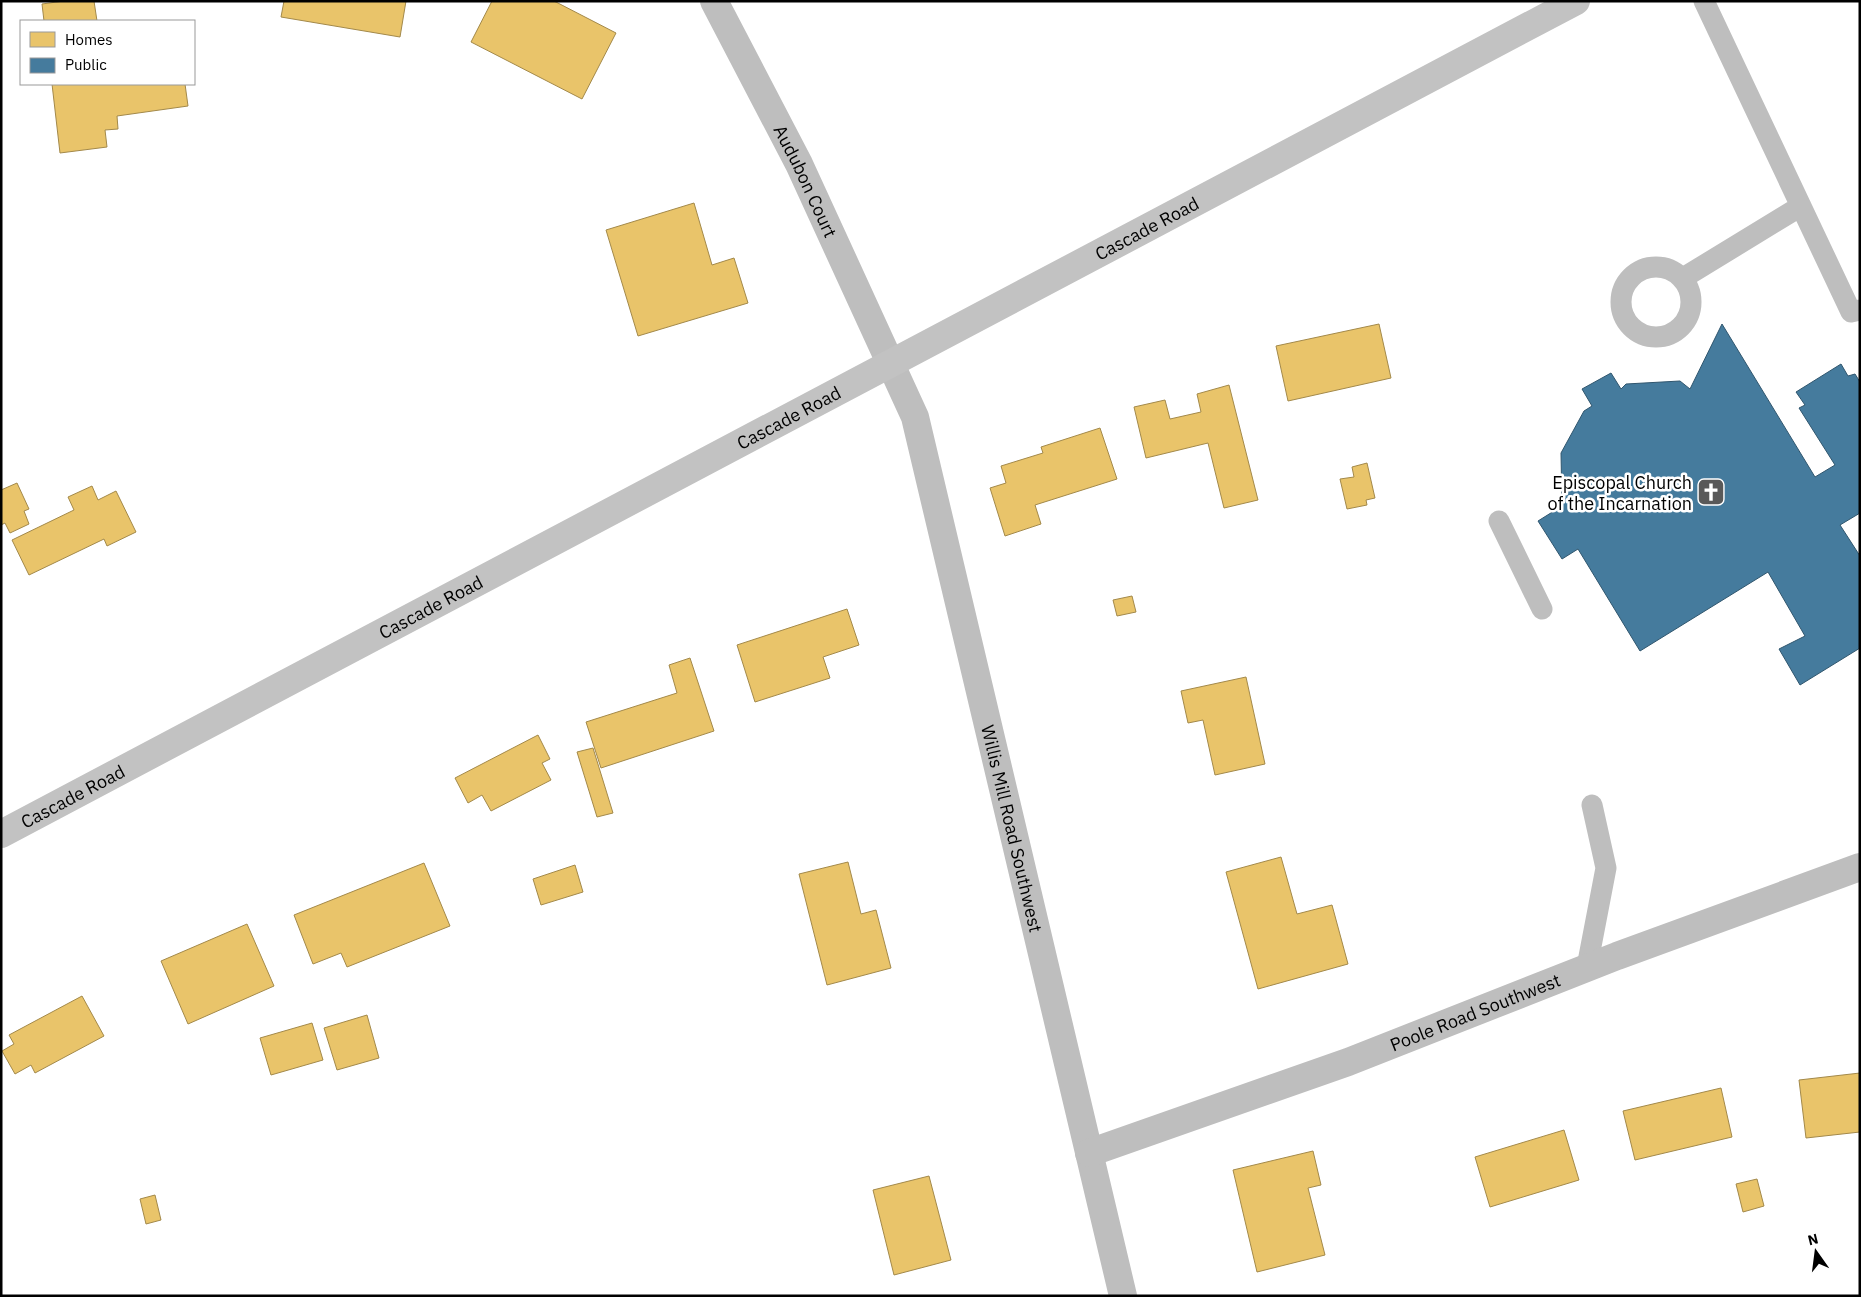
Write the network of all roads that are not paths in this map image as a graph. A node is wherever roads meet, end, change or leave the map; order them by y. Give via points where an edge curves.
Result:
1 (714, 1) edge
2 (1576, 1) edge
3 (1704, 1) edge
4 (1801, 206) junction
5 (1682, 278) dead end
6 (1860, 310) edge
7 (891, 364) junction
8 (1499, 521) dead end
9 (1542, 609) dead end
10 (1592, 805) dead end
11 (1, 834) edge
12 (1860, 867) edge
13 (1587, 967) junction
14 (1089, 1153) junction
15 (1123, 1296) edge

1 - 7 street, Audubon Court via 799,164
2 - 7 main road, Cascade Road
3 - 4 lane
4 - 5 lane
4 - 6 lane via 1851,312
7 - 11 main road, Cascade Road
7 - 14 street, Willis Mill Road Southwest via 915,417
8 - 9 lane
10 - 13 lane via 1606,868
12 - 13 street, Poole Road Southwest
13 - 14 street, Poole Road Southwest via 1348,1062
14 - 15 street, Willis Mill Road Southwest

